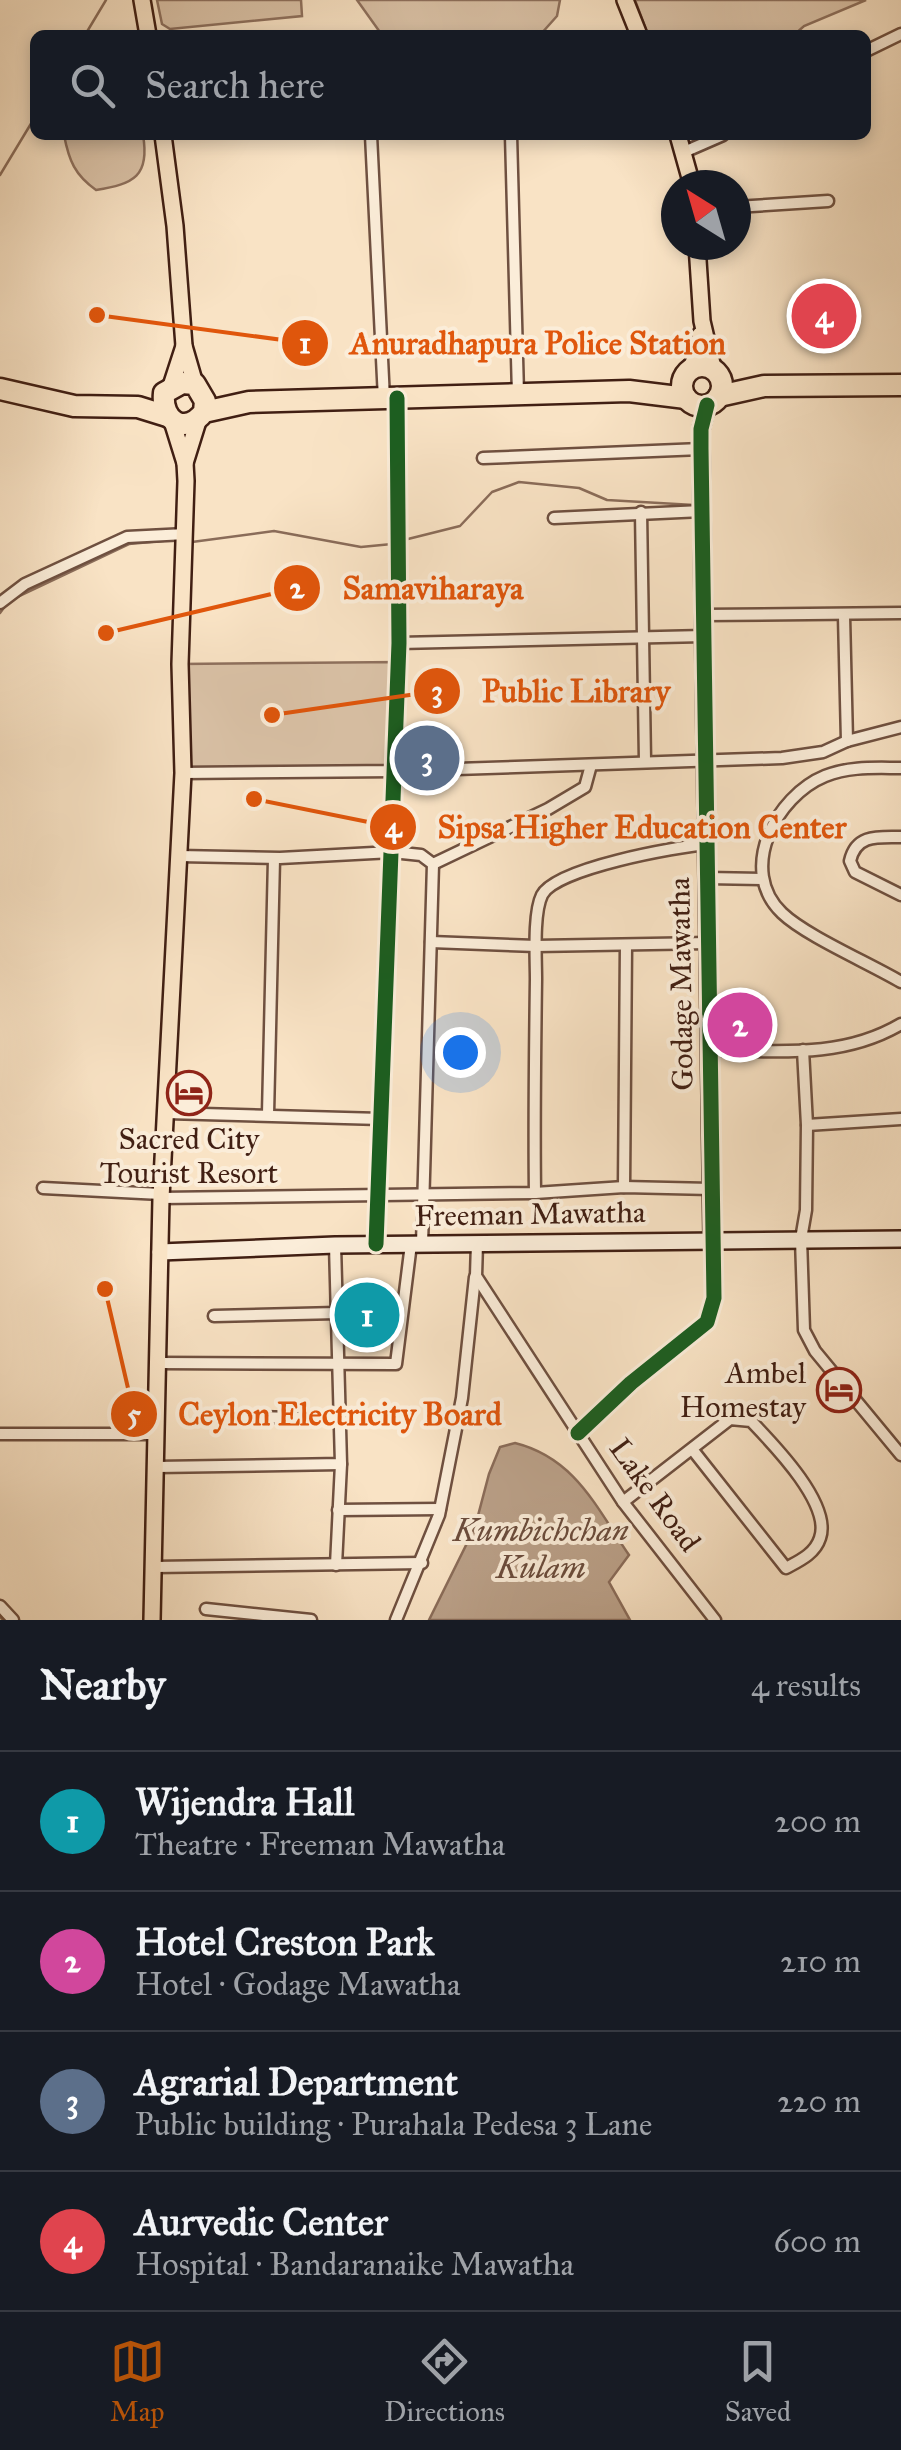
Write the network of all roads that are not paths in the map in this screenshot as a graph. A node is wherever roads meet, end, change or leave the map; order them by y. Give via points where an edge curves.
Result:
1 (142, 0) edge
2 (625, 0) edge
3 (147, 30) edge
4 (637, 30) edge
5 (901, 34) edge
6 (871, 48) edge
7 (164, 140) edge
8 (370, 140) edge
9 (511, 140) edge
10 (680, 140) edge
11 (712, 140) edge
12 (684, 152) junction
13 (688, 170) edge
14 (828, 201) dead end
15 (751, 207) edge
16 (698, 260) edge
17 (702, 320) junction
18 (184, 346) junction
19 (716, 371) junction
20 (687, 373) junction
21 (901, 385) edge
22 (764, 386) junction
23 (0, 389) edge
24 (167, 390) junction
25 (629, 391) junction
26 (518, 394) junction
27 (391, 398) junction
28 (200, 401) junction
29 (701, 401) junction
30 (138, 407) junction
31 (169, 419) junction
32 (701, 449) junction
33 (483, 458) dead end
34 (185, 463) junction
35 (641, 512) junction
36 (702, 512) junction
37 (554, 518) dead end
38 (186, 534) junction
39 (0, 603) edge
40 (901, 613) edge
41 (704, 615) junction
42 (844, 616) junction
43 (704, 636) junction
44 (644, 638) junction
45 (400, 643) junction
46 (901, 727) edge
47 (847, 741) junction
48 (706, 759) junction
49 (645, 760) junction
50 (591, 766) junction
51 (901, 768) edge
52 (395, 771) junction
53 (182, 773) junction
54 (901, 837) edge
55 (707, 844) junction
56 (392, 852) junction
57 (178, 856) junction
58 (274, 858) junction
59 (432, 864) junction
60 (707, 878) junction
61 (762, 879) junction
62 (901, 895) edge
63 (431, 942) junction
64 (708, 943) junction
65 (626, 945) junction
66 (536, 946) junction
67 (901, 982) edge
68 (901, 1024) edge
69 (710, 1050) junction
70 (803, 1050) junction
71 (167, 1113) junction
72 (268, 1114) junction
73 (901, 1119) edge
74 (381, 1120) junction
75 (807, 1126) junction
76 (624, 1187) junction
77 (43, 1188) dead end
78 (712, 1189) junction
79 (536, 1193) junction
80 (423, 1194) junction
81 (161, 1196) junction
82 (378, 1196) junction
83 (712, 1239) junction
84 (801, 1239) junction
85 (901, 1239) edge
86 (477, 1243) junction
87 (335, 1244) junction
88 (376, 1244) junction
89 (417, 1244) junction
90 (160, 1252) junction
91 (476, 1276) junction
92 (337, 1314) junction
93 (214, 1316) dead end
94 (159, 1364) junction
95 (338, 1364) junction
96 (213, 1416) dead end
97 (340, 1419) junction
98 (578, 1433) junction
99 (0, 1434) edge
100 (158, 1434) junction
101 (692, 1448) junction
102 (901, 1455) edge
103 (340, 1464) junction
104 (157, 1467) junction
105 (623, 1502) junction
106 (440, 1509) junction
107 (338, 1510) junction
108 (422, 1563) junction
109 (336, 1565) junction
110 (155, 1566) junction
111 (0, 1606) edge
112 (206, 1608) dead end
113 (13, 1620) edge
114 (152, 1620) edge
115 (311, 1620) edge
116 (396, 1620) edge
117 (714, 1620) edge

1 - 3 main road
2 - 4 main road
5 - 6 street
7 - 18 main road
8 - 27 street
9 - 26 street
10 - 12 main road
11 - 12 street
12 - 13 main road
14 - 15 street
16 - 17 main road
17 - 19 main road
17 - 20 main road via 699,349
18 - 24 main road
18 - 28 main road
19 - 20 highway via 701,366
19 - 22 highway
19 - 29 highway via 722,385
20 - 25 highway
20 - 29 highway via 682,386
21 - 22 highway
22 - 29 highway
23 - 30 highway via 74,406
24 - 28 highway
24 - 30 highway
24 - 31 highway via 162,405
25 - 26 highway
25 - 29 highway
26 - 27 highway
27 - 28 highway
27 - 45 street
28 - 31 highway via 186,424
28 - 34 main road
29 - 32 street, Godage Mawatha
30 - 31 highway
31 - 34 main road
32 - 33 street
32 - 36 street, Godage Mawatha
34 - 38 main road
35 - 36 street
35 - 37 street
35 - 44 street
36 - 41 street, Godage Mawatha
38 - 39 street via 126,537
38 - 53 main road
40 - 42 street
41 - 42 street
41 - 43 street, Godage Mawatha
42 - 47 street
43 - 44 street
43 - 48 street, Godage Mawatha
44 - 45 street
44 - 49 street
45 - 52 street
46 - 47 street
47 - 48 street via 796,756
48 - 49 street
48 - 55 street, Godage Mawatha
49 - 50 street
50 - 52 street
50 - 59 street via 585,788
51 - 61 street via 841,770 806,786 771,827
52 - 53 street
52 - 56 street
53 - 57 main road
54 - 62 street via 863,840 850,861 855,872
55 - 60 street, Godage Mawatha
55 - 66 street via 626,858 549,887 541,896
56 - 58 street
56 - 59 street via 421,855
56 - 74 street
57 - 58 street
57 - 71 main road
58 - 72 street
59 - 63 street
60 - 61 street
60 - 64 street, Godage Mawatha
61 - 67 street via 791,921
63 - 66 street
63 - 80 street
64 - 65 street
64 - 69 street, Godage Mawatha
65 - 66 street
65 - 76 street
66 - 79 street
68 - 70 street via 862,1044
69 - 70 street
69 - 78 street, Godage Mawatha
70 - 75 street
71 - 72 street
71 - 81 main road
72 - 74 street
73 - 75 street
74 - 82 street
75 - 84 street
76 - 78 street
76 - 79 street
77 - 81 street
78 - 83 street, Godage Mawatha
79 - 80 street
80 - 82 street
80 - 89 street
81 - 82 street
81 - 90 main road
82 - 88 street
83 - 84 street, Freeman Mawatha
83 - 86 street, Freeman Mawatha
83 - 98 street via 714,1298 706,1322
84 - 85 street, Freeman Mawatha
84 - 102 street via 804,1330
86 - 89 street, Freeman Mawatha
86 - 91 street
87 - 88 street, Freeman Mawatha
87 - 90 street, Freeman Mawatha
87 - 92 street
88 - 89 street, Freeman Mawatha
89 - 95 street via 396,1364
90 - 94 main road
91 - 98 street, Lake Road
91 - 106 street
92 - 93 street
92 - 95 street
94 - 95 street
94 - 100 main road
95 - 97 street
96 - 97 street
97 - 103 street
98 - 105 street, Lake Road
99 - 100 street
100 - 104 main road
101 - 101 street via 730,1419 751,1421 821,1512 820,1538 808,1556 786,1568
101 - 105 street
103 - 104 street
103 - 107 street
104 - 110 main road
105 - 117 street, Lake Road
106 - 107 street
106 - 108 street
107 - 109 street
108 - 109 street
108 - 116 street
109 - 110 street
110 - 114 main road
111 - 113 street
112 - 115 street

